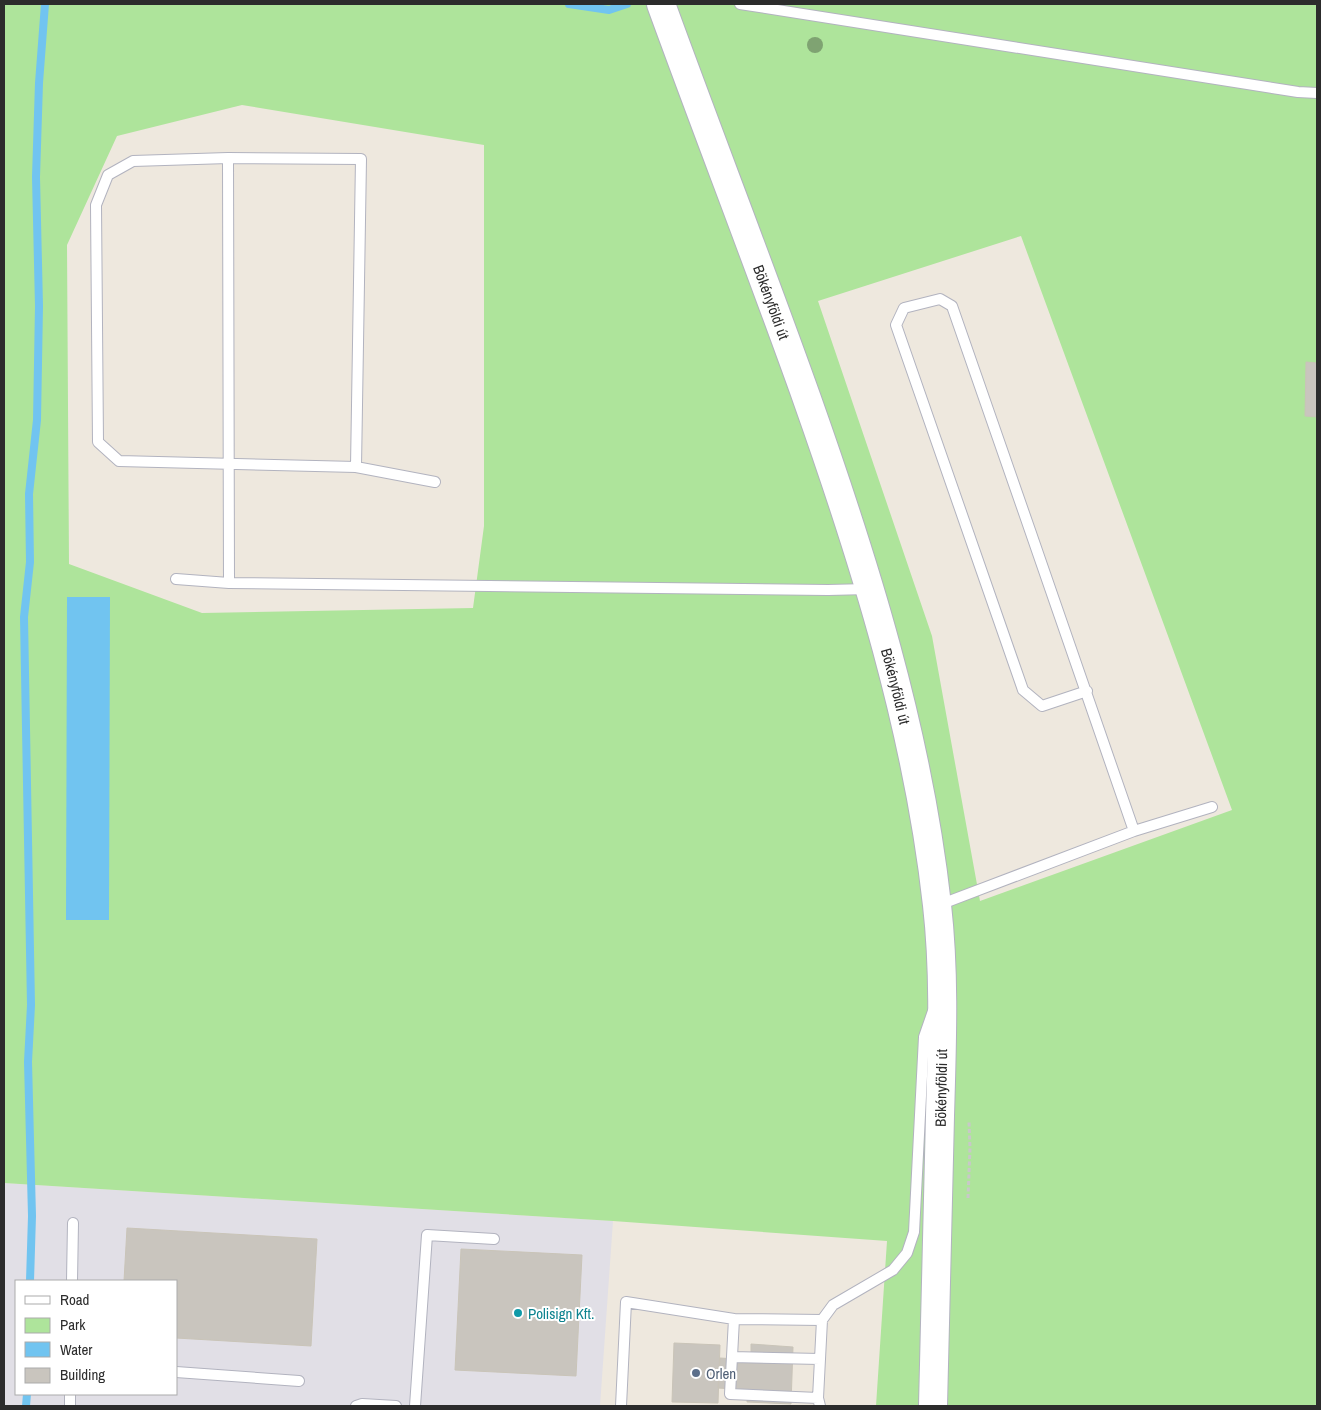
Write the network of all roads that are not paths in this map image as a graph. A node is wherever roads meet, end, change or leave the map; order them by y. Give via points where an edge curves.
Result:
1 (661, 4) edge
2 (740, 4) edge
3 (1317, 93) edge
4 (228, 158) junction
5 (230, 464) junction
6 (356, 467) junction
7 (435, 482) dead end
8 (176, 579) dead end
9 (229, 582) junction
10 (870, 588) junction
11 (1087, 691) junction
12 (1212, 807) dead end
13 (1134, 831) junction
14 (937, 906) junction
15 (943, 984) junction
16 (73, 1223) dead end
17 (494, 1239) dead end
18 (72, 1280) edge
19 (734, 1319) junction
20 (822, 1320) junction
21 (732, 1357) junction
22 (820, 1359) junction
23 (178, 1372) edge
24 (299, 1381) dead end
25 (819, 1402) edge
26 (356, 1406) edge
27 (396, 1406) edge
28 (414, 1406) edge
29 (621, 1406) edge
30 (934, 1406) edge

1 - 10 street, Bökényföldi út via 750,240
2 - 3 lane
4 - 5 lane
4 - 5 lane via 133,161 108,175 96,205 98,442 119,461
4 - 6 lane via 361,160
5 - 6 lane
5 - 9 lane
6 - 7 lane
8 - 9 lane
9 - 10 lane
10 - 14 street, Bökényföldi út via 913,756
11 - 11 lane via 1042,706 1023,690 896,325 904,308 940,299 952,306
11 - 13 lane
12 - 13 lane
13 - 14 lane
14 - 15 street, Bökényföldi út
15 - 20 lane via 924,1036 914,1232 907,1253 893,1270 833,1305
15 - 30 street, Bökényföldi út
16 - 18 lane
17 - 28 lane via 427,1235
19 - 20 lane
19 - 21 lane
19 - 29 lane via 626,1302
20 - 22 lane
21 - 22 lane
21 - 25 lane via 730,1394
22 - 25 lane
23 - 24 lane
26 - 27 lane

